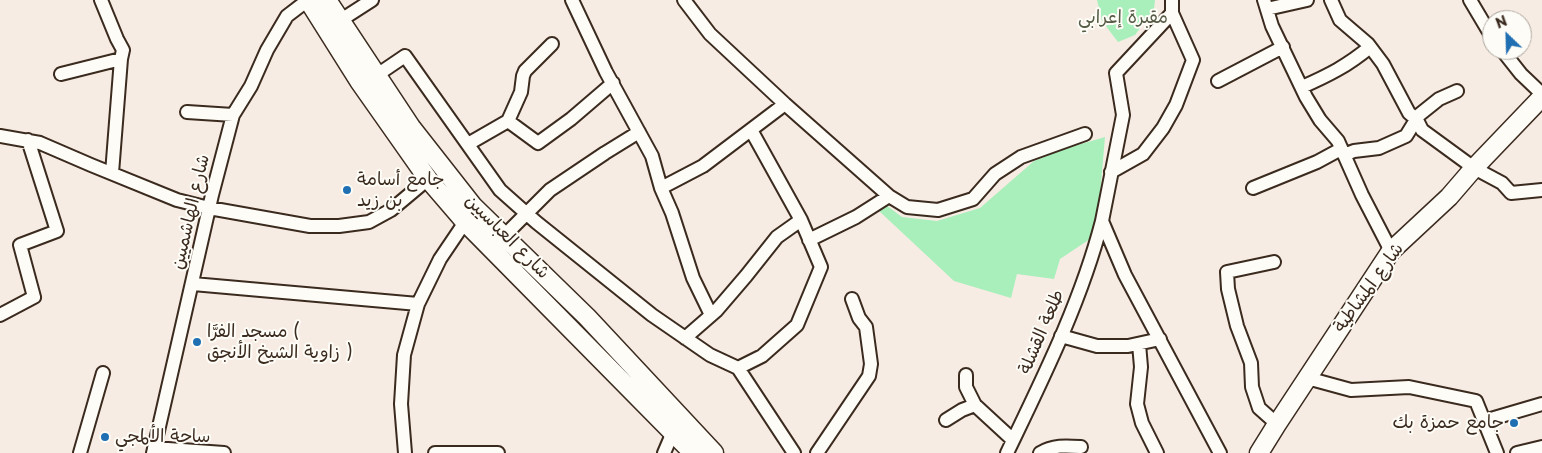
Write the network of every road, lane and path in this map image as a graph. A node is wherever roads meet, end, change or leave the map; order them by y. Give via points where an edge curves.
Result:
1 (101, 0) edge
2 (308, 0) edge
3 (327, 0) edge
4 (372, 0) edge
5 (572, 0) edge
6 (684, 0) edge
7 (1172, 0) edge
8 (1307, 0) edge
9 (1331, 0) edge
10 (1470, 0) edge
11 (1266, 4) edge
12 (1172, 13) junction
13 (341, 20) junction
14 (1482, 20) edge
15 (552, 44) dead end
16 (1283, 47) junction
17 (1370, 47) junction
18 (121, 59) junction
19 (1510, 60) edge
20 (61, 74) dead end
21 (377, 75) junction
22 (1218, 81) dead end
23 (613, 83) junction
24 (1302, 87) junction
25 (1457, 91) dead end
26 (1542, 96) edge
27 (785, 104) junction
28 (186, 112) dead end
29 (234, 115) junction
30 (1417, 120) junction
31 (508, 121) junction
32 (751, 130) junction
33 (640, 132) junction
34 (1085, 134) dead end
35 (0, 136) edge
36 (28, 140) junction
37 (468, 144) junction
38 (1343, 152) junction
39 (1474, 168) junction
40 (1111, 172) junction
41 (112, 174) junction
42 (428, 179) junction
43 (660, 188) junction
44 (1253, 188) dead end
45 (1542, 190) edge
46 (889, 196) junction
47 (209, 208) junction
48 (526, 214) junction
49 (801, 220) junction
50 (1102, 221) junction
51 (466, 222) junction
52 (504, 236) junction
53 (809, 240) junction
54 (1391, 251) junction
55 (1274, 262) dead end
56 (192, 284) junction
57 (852, 299) dead end
58 (418, 304) junction
59 (0, 315) edge
60 (711, 315) junction
61 (1061, 336) junction
62 (685, 338) junction
63 (1160, 339) junction
64 (1139, 344) junction
65 (738, 368) junction
66 (103, 373) dead end
67 (966, 375) dead end
68 (1307, 378) junction
69 (1542, 404) edge
70 (975, 405) junction
71 (946, 420) dead end
72 (1484, 421) junction
73 (1277, 424) junction
74 (673, 432) junction
75 (1013, 440) junction
76 (1081, 447) dead end
77 (1542, 447) edge
78 (153, 450) edge
79 (80, 453) edge
80 (224, 453) edge
81 (406, 453) edge
82 (435, 453) edge
83 (498, 453) edge
84 (664, 453) edge
85 (693, 453) edge
86 (714, 453) edge
87 (794, 453) edge
88 (817, 453) edge
89 (1007, 453) edge
90 (1040, 453) edge
91 (1157, 453) edge
92 (1220, 453) edge
93 (1260, 453) edge
94 (1497, 453) edge
95 (1517, 453) edge

1 - 18 street via 123,50
2 - 29 street, شارع الهاشميين via 287,16
2 - 42 main road, شارع العباسيين
3 - 13 main road, شارع العباسيين
4 - 13 street
5 - 23 street
6 - 27 street via 710,34
7 - 12 street
8 - 11 street
9 - 17 street via 1340,20
10 - 14 street
11 - 16 street via 1272,26
12 - 40 street, طلعة القشلة via 1116,73 1123,115
12 - 40 street via 1193,60 1176,105 1143,154
13 - 21 main road, شارع العباسيين
15 - 31 street via 525,71 521,92
16 - 22 street
16 - 24 street
17 - 24 street via 1350,64
17 - 30 street via 1383,64 1408,113
18 - 20 street
18 - 41 street
19 - 26 street
21 - 37 street via 405,56
21 - 52 main road, شارع العباسيين via 411,127 473,206
23 - 31 street via 538,143
23 - 33 street
24 - 38 street
25 - 30 street via 1439,99
26 - 39 main road, شارع المشاطية
27 - 32 street
27 - 46 street
28 - 29 street
29 - 47 street, شارع الهاشميين
30 - 38 street via 1406,136 1379,148
30 - 39 street via 1422,130
31 - 37 street
32 - 43 street via 703,166
32 - 49 street
33 - 43 street via 652,156
33 - 48 street via 550,190
34 - 46 street via 1021,157 995,174 973,198 938,210 907,207
35 - 36 street
36 - 41 street
36 - 59 street via 57,230 20,245 34,297
37 - 48 street via 500,190
38 - 44 street
38 - 54 street
39 - 45 street via 1502,183 1511,193
39 - 54 main road, شارع المشاطية via 1449,197
40 - 50 street, طلعة القشلة
41 - 47 street via 177,200
42 - 47 street via 391,210 369,222 339,226 310,226
42 - 51 main road, شارع العباسيين
43 - 60 street via 672,213 693,278
46 - 53 street
47 - 56 street, شارع الهاشميين
48 - 52 street
48 - 62 street
49 - 53 street
49 - 60 street via 777,237
50 - 61 street, طلعة القشلة
50 - 63 street via 1125,275
51 - 58 street via 440,259
51 - 74 main road, شارع العباسيين
52 - 86 main road, شارع العباسيين via 587,318
53 - 65 street via 822,268 796,325 762,356
54 - 68 main road, شارع المشاطية
55 - 73 street via 1227,272 1237,326 1251,363 1254,394 1259,408
56 - 58 street
56 - 78 street, شارع الهاشميين
57 - 88 street via 866,327 871,364 869,376
58 - 81 street via 404,355 401,404
60 - 62 street
61 - 64 street via 1097,346
61 - 75 street, طلعة القشلة
62 - 65 street
63 - 64 street
63 - 92 street
64 - 91 street via 1137,404 1142,423
65 - 87 street
66 - 79 street
67 - 70 street via 966,387
68 - 72 street via 1351,390 1409,387 1476,401
68 - 73 main road, شارع المشاطية
69 - 72 street
70 - 71 street
70 - 75 street
72 - 94 street
73 - 93 main road, شارع المشاطية
74 - 84 street
74 - 85 main road, شارع العباسيين
75 - 89 street, طلعة القشلة
76 - 90 street via 1058,446
77 - 95 street
78 - 80 street
82 - 83 street

